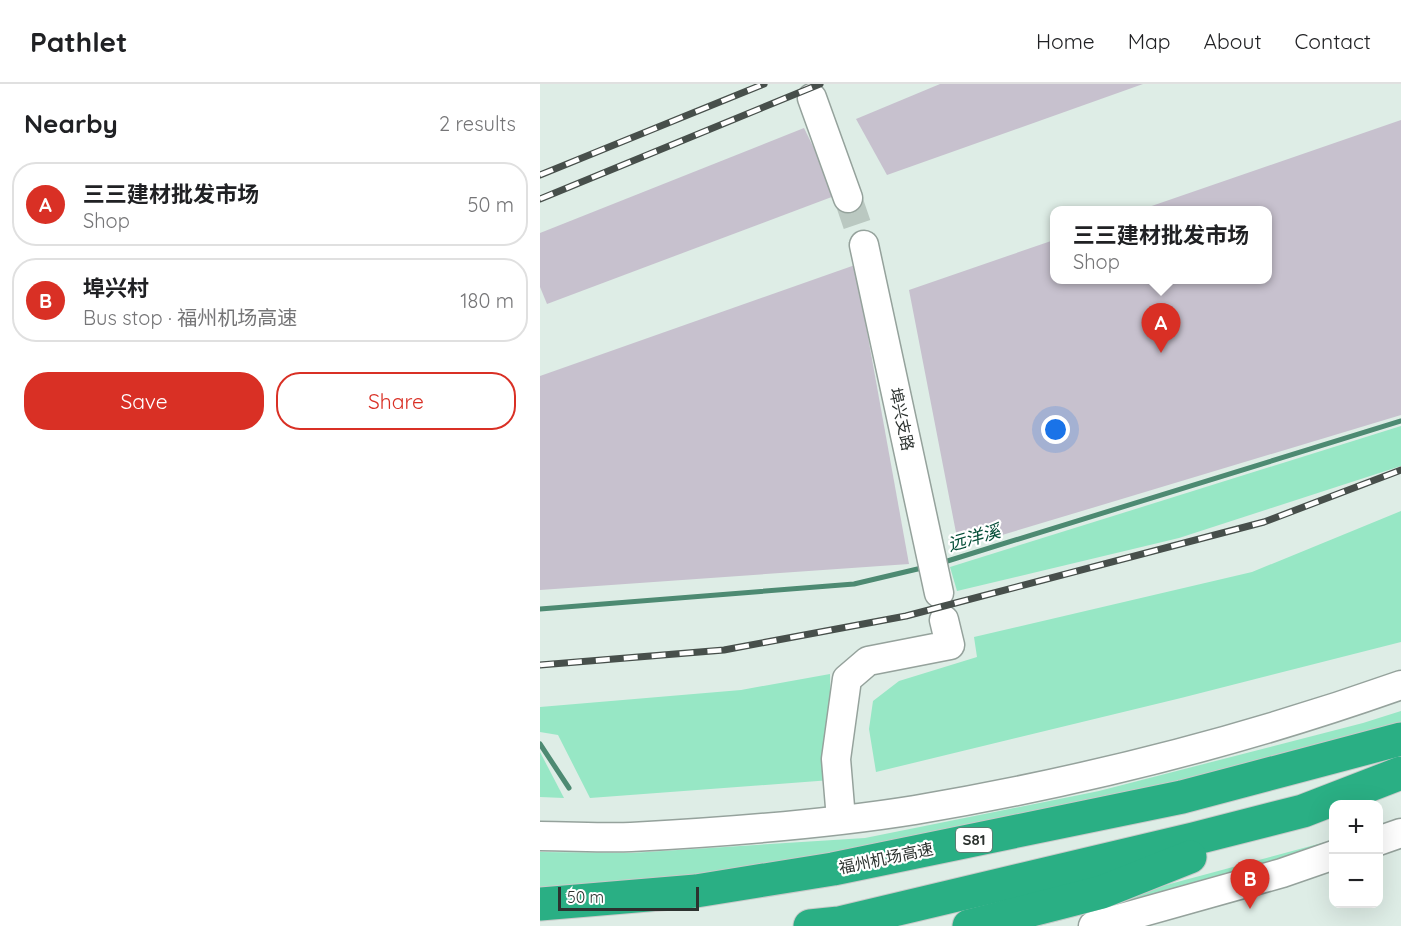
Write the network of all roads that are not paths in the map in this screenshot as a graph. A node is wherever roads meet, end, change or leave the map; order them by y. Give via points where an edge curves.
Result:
1 (812, 98) dead end
2 (848, 198) tunnel mouth
3 (864, 245) tunnel mouth
4 (1401, 685) edge
5 (1401, 739) edge
6 (1401, 772) edge
7 (1303, 811) junction
8 (841, 819) junction
9 (1401, 833) edge
10 (540, 836) edge
11 (1383, 838) edge
12 (1329, 857) edge
13 (540, 904) edge
14 (810, 926) edge
15 (969, 926) edge
16 (1093, 926) edge

1 - 2 main road
3 - 8 main road, 埠兴支路 via 944,619 868,661 847,679 836,759
4 - 8 main road via 1318,714 1159,759 1003,794
5 - 13 highway, 福州机场高速 / S81 via 1182,797 833,869 696,891
6 - 7 highway
7 - 14 highway via 839,923
7 - 15 highway via 1102,892
8 - 10 main road via 628,837
9 - 11 main road
12 - 16 main road

